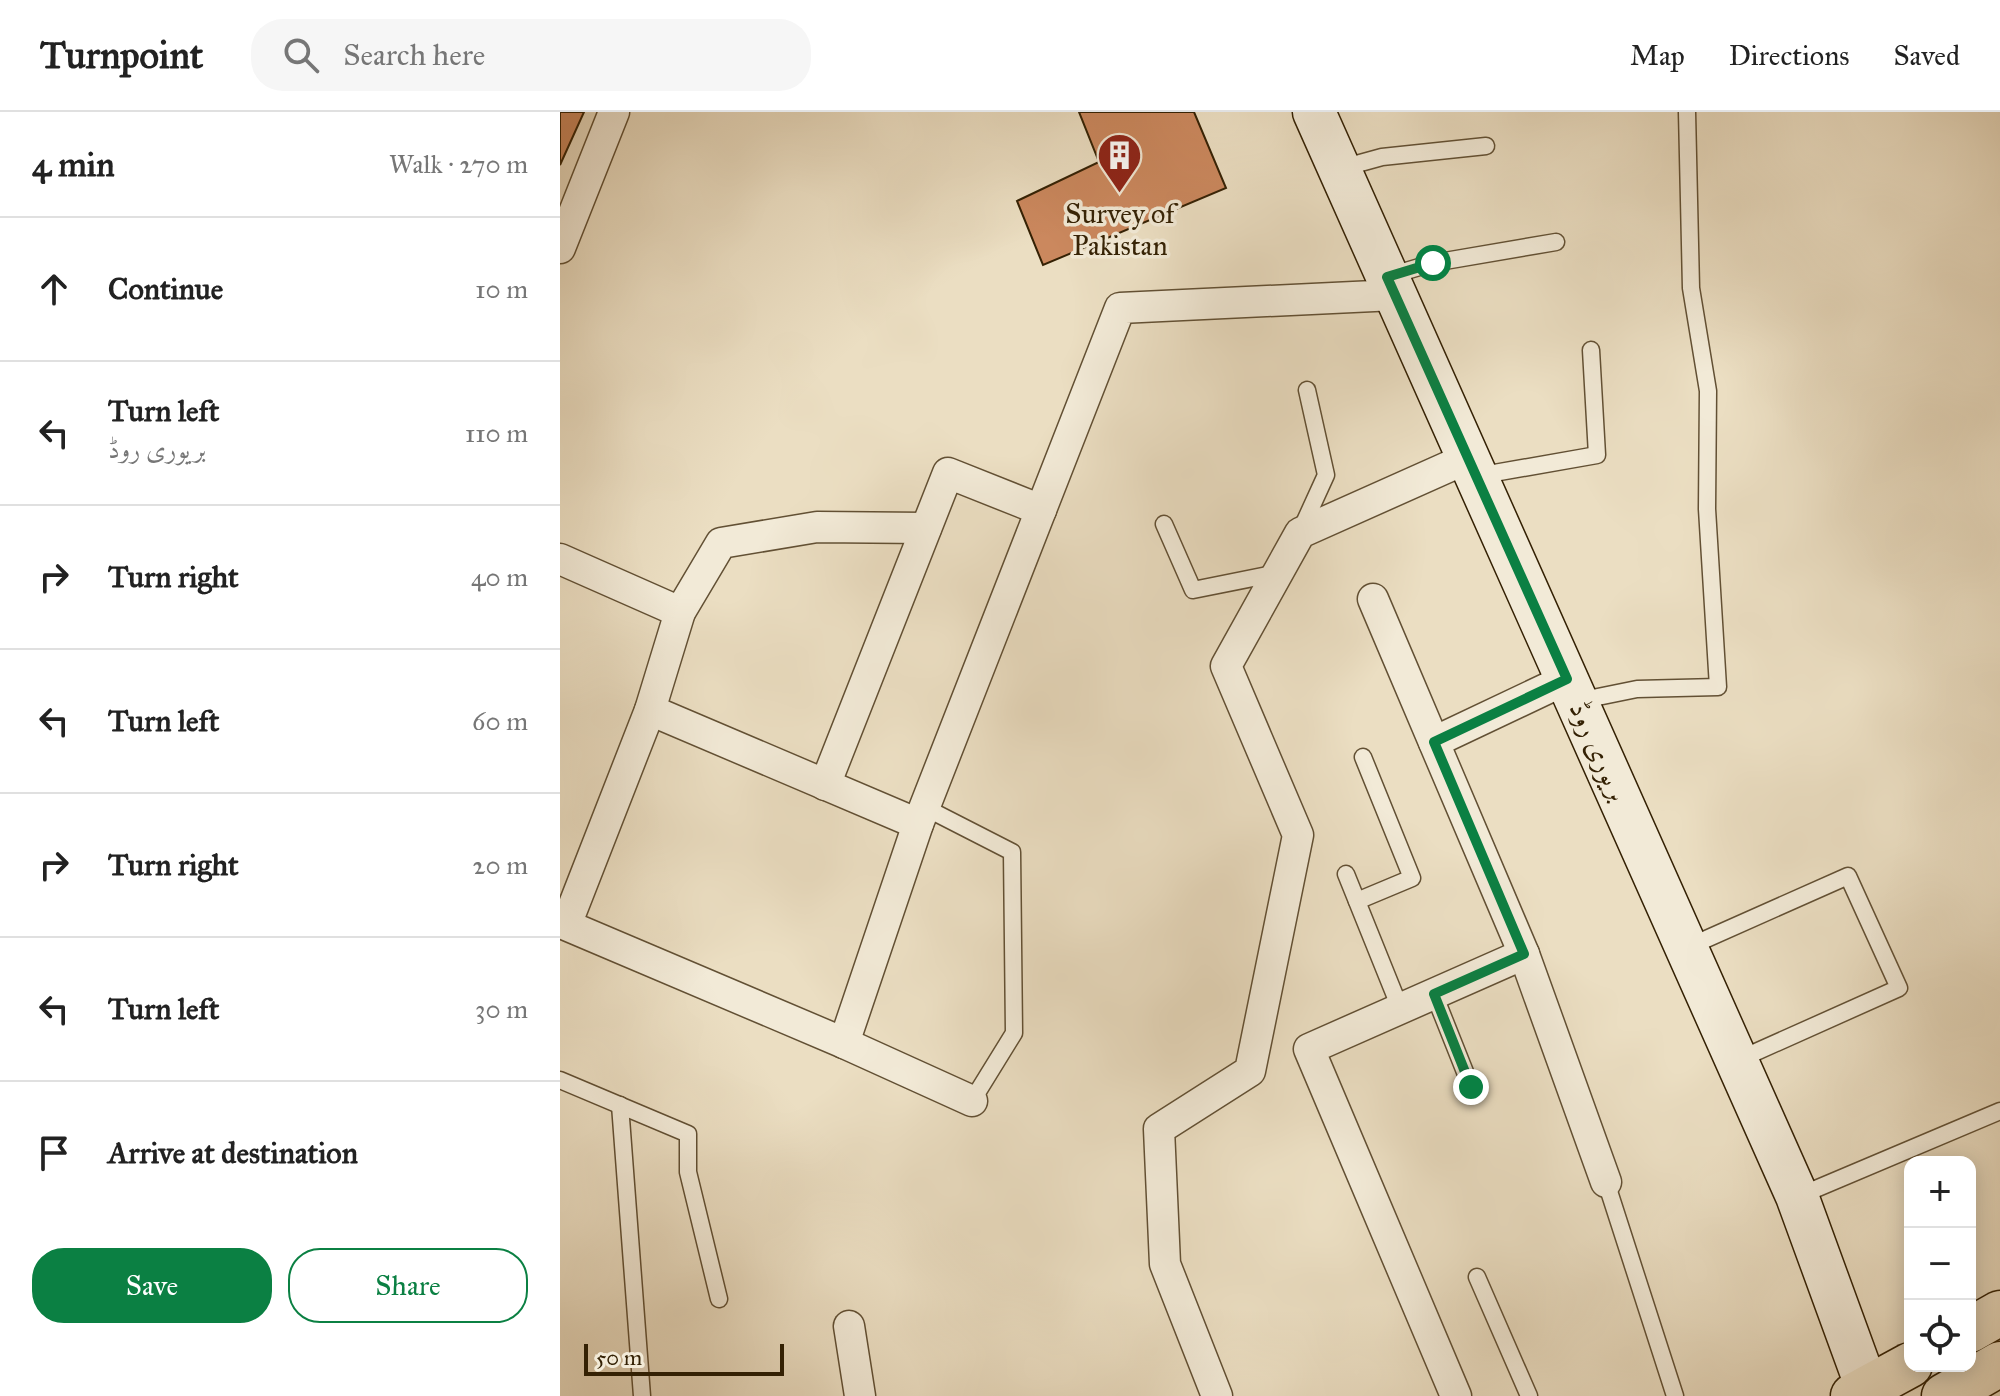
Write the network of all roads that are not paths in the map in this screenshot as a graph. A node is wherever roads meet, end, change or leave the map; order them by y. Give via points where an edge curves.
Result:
1 (614, 112) edge
2 (1314, 112) edge
3 (1687, 112) edge
4 (1486, 146) dead end
5 (1339, 169) junction
6 (1556, 242) dead end
7 (560, 248) edge
8 (1391, 286) junction
9 (1591, 350) dead end
10 (1307, 390) dead end
11 (1472, 467) junction
12 (1041, 510) junction
13 (1164, 524) dead end
14 (926, 528) junction
15 (1300, 533) junction
16 (560, 559) edge
17 (1278, 573) junction
18 (1373, 599) dead end
19 (680, 612) junction
20 (1571, 690) junction
21 (650, 710) junction
22 (1434, 742) junction
23 (1363, 757) dead end
24 (825, 785) junction
25 (921, 815) junction
26 (1346, 874) dead end
27 (1357, 901) junction
28 (1686, 948) junction
29 (1524, 954) junction
30 (1434, 994) junction
31 (1400, 1008) junction
32 (844, 1043) junction
33 (1737, 1061) junction
34 (560, 1080) edge
35 (1471, 1087) dead end
36 (972, 1101) joint
37 (620, 1105) junction
38 (2000, 1111) edge
39 (1606, 1182) joint
40 (1797, 1196) junction
41 (1477, 1277) dead end
42 (719, 1299) dead end
43 (2000, 1313) edge
44 (849, 1326) dead end
45 (1976, 1327) edge
46 (2000, 1364) edge
47 (1904, 1369) edge
48 (1863, 1394) edge
49 (642, 1396) edge
50 (860, 1396) edge
51 (1217, 1396) edge
52 (1456, 1396) edge
53 (1529, 1396) edge
54 (1675, 1396) edge
55 (1944, 1396) edge

1 - 7 street
2 - 5 main road, بریوری روڈ
3 - 20 lane via 1691,288 1708,391 1707,509 1718,687
4 - 5 lane via 1382,157
5 - 8 main road, بریوری روڈ
6 - 8 lane via 1433,263
8 - 11 main road, بریوری روڈ
8 - 12 street via 1120,308
9 - 11 lane via 1597,455
10 - 15 lane via 1326,475
11 - 15 street
11 - 20 main road, بریوری روڈ
12 - 14 street via 948,473
12 - 25 street
13 - 17 lane via 1193,590
14 - 19 street via 817,527 721,543
14 - 24 street
15 - 17 street
16 - 19 street
17 - 51 street via 1226,666 1298,835 1250,1071 1159,1129 1165,1264
18 - 22 street
19 - 21 street
20 - 22 street
20 - 28 main road, بریوری روڈ
21 - 24 street
21 - 32 street via 566,925
22 - 29 street
23 - 27 lane via 1412,878
24 - 25 street
25 - 32 street
25 - 36 lane via 1012,852 1014,1033
26 - 27 lane
27 - 31 lane
28 - 33 main road, بریوری روڈ
28 - 33 lane via 1848,876 1899,988
29 - 30 street
29 - 39 street
30 - 31 street
30 - 35 lane
31 - 52 street via 1309,1049
32 - 36 street
33 - 40 main road, بریوری روڈ
34 - 37 lane
37 - 42 lane via 688,1134 688,1172
37 - 49 lane
38 - 40 lane
39 - 54 lane
40 - 48 main road, بریوری روڈ
41 - 53 lane
43 - 45 main road
44 - 50 street
46 - 55 main road
47 - 48 main road

